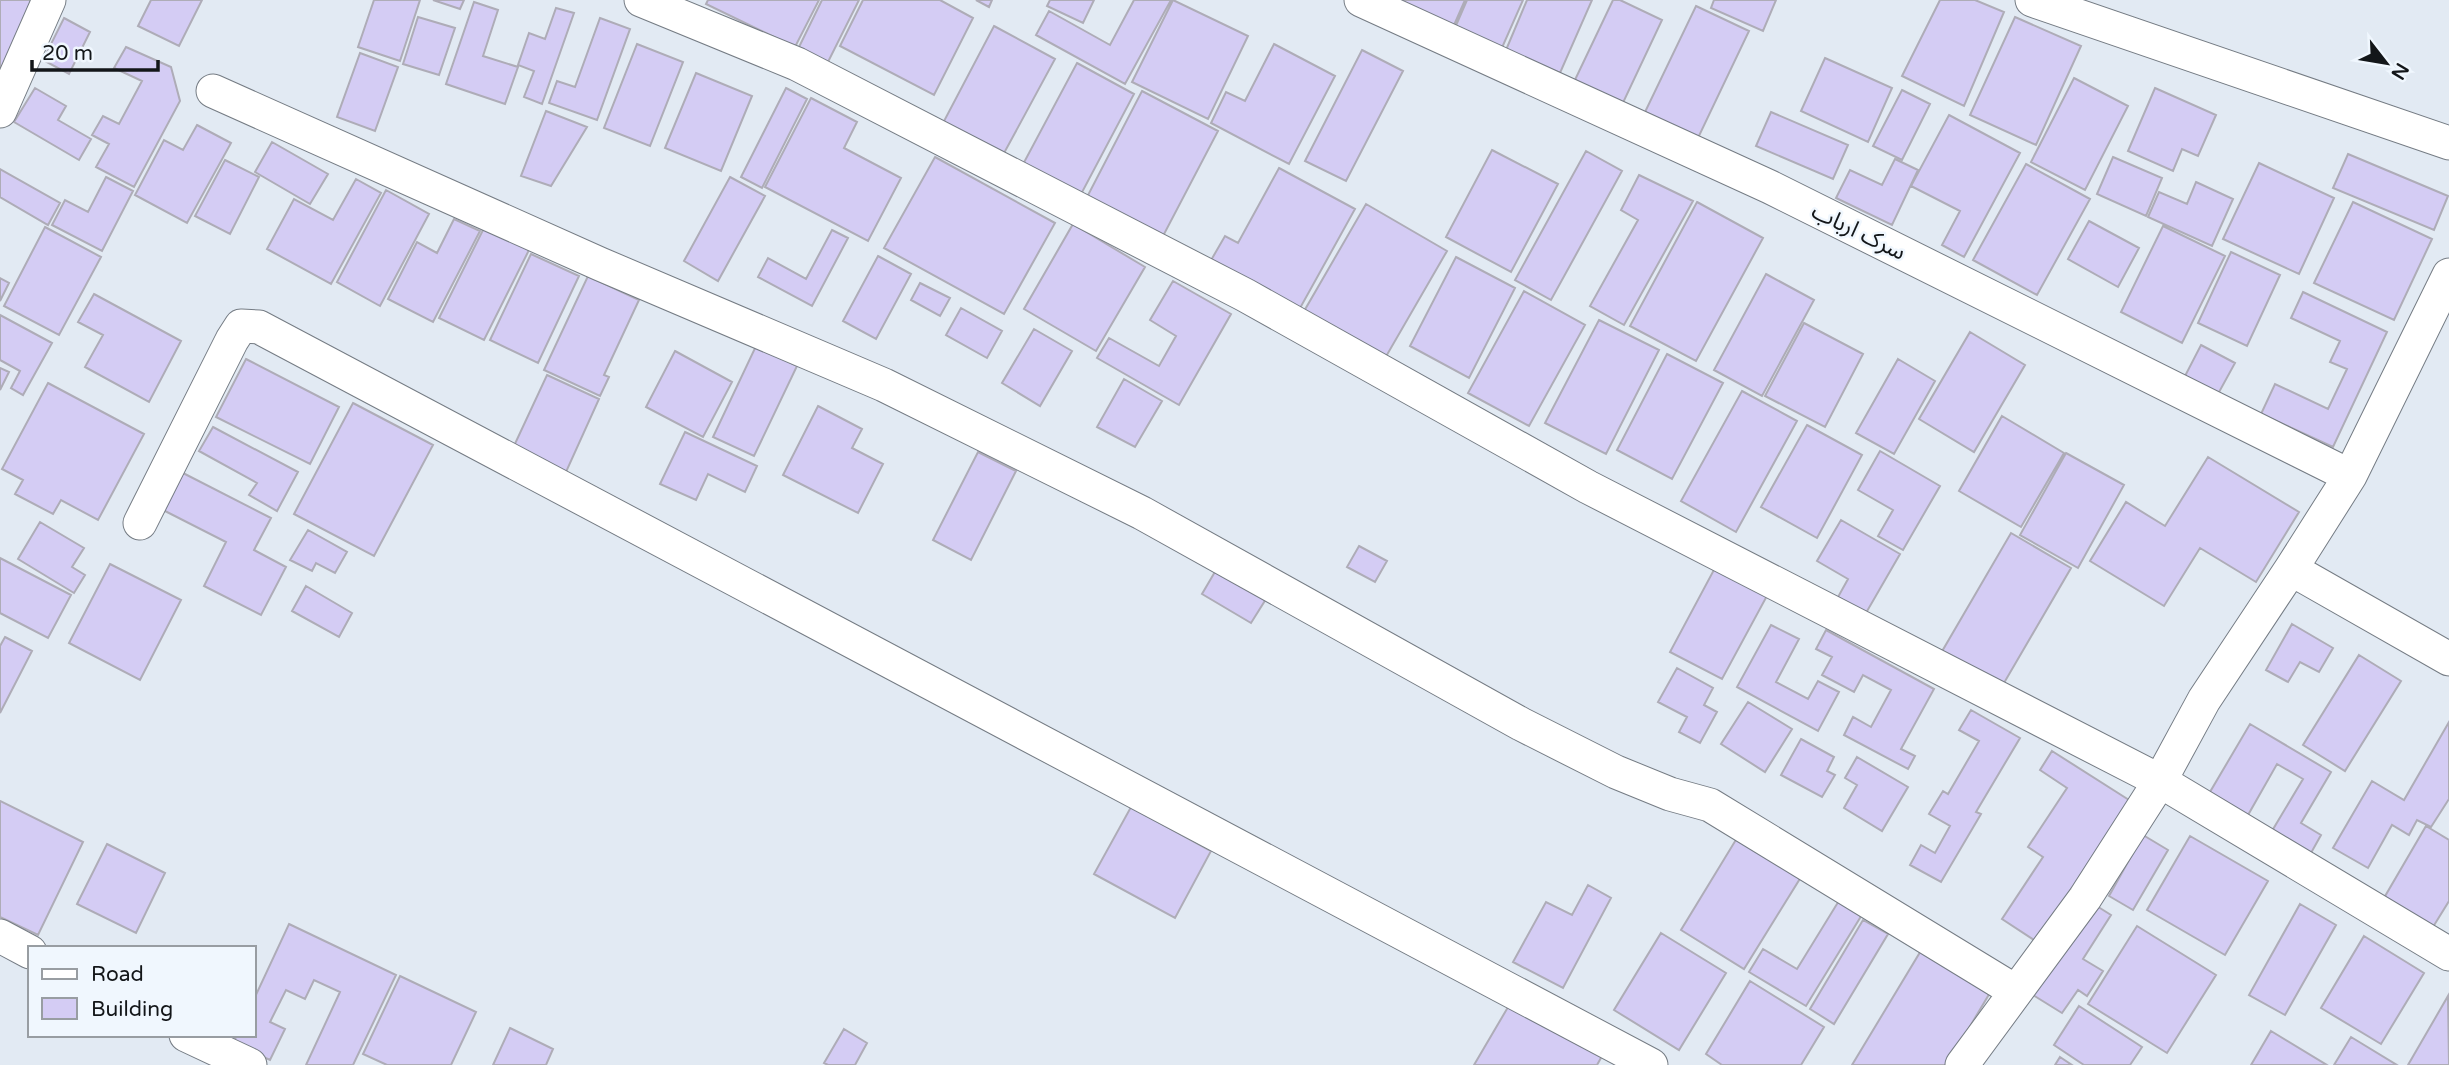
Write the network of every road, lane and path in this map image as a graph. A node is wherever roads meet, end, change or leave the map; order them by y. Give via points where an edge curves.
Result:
1 (49, 0) edge
2 (641, 0) edge
3 (1361, 0) edge
4 (2032, 0) edge
5 (213, 92) dead end
6 (0, 111) edge
7 (2449, 143) edge
8 (2449, 275) edge
9 (2350, 476) junction
10 (140, 523) dead end
11 (2291, 569) junction
12 (2449, 659) edge
13 (2160, 781) junction
14 (0, 936) edge
15 (28, 951) edge
16 (2449, 954) edge
17 (2015, 992) junction
18 (190, 1037) edge
19 (250, 1065) edge
20 (1651, 1065) edge
21 (1962, 1065) edge

1 - 6 street
2 - 13 street via 797,64 1245,295 1588,487
3 - 9 street, سرک ارباب via 1770,187
4 - 7 street
5 - 17 street via 884,385 1142,513 1521,724 1616,772 1710,806
8 - 9 street
9 - 11 street
10 - 20 street via 232,340 241,326 259,327
11 - 12 street
11 - 13 street via 2204,700
13 - 16 street
13 - 17 street via 2085,898
14 - 15 street
17 - 21 street
18 - 19 street

